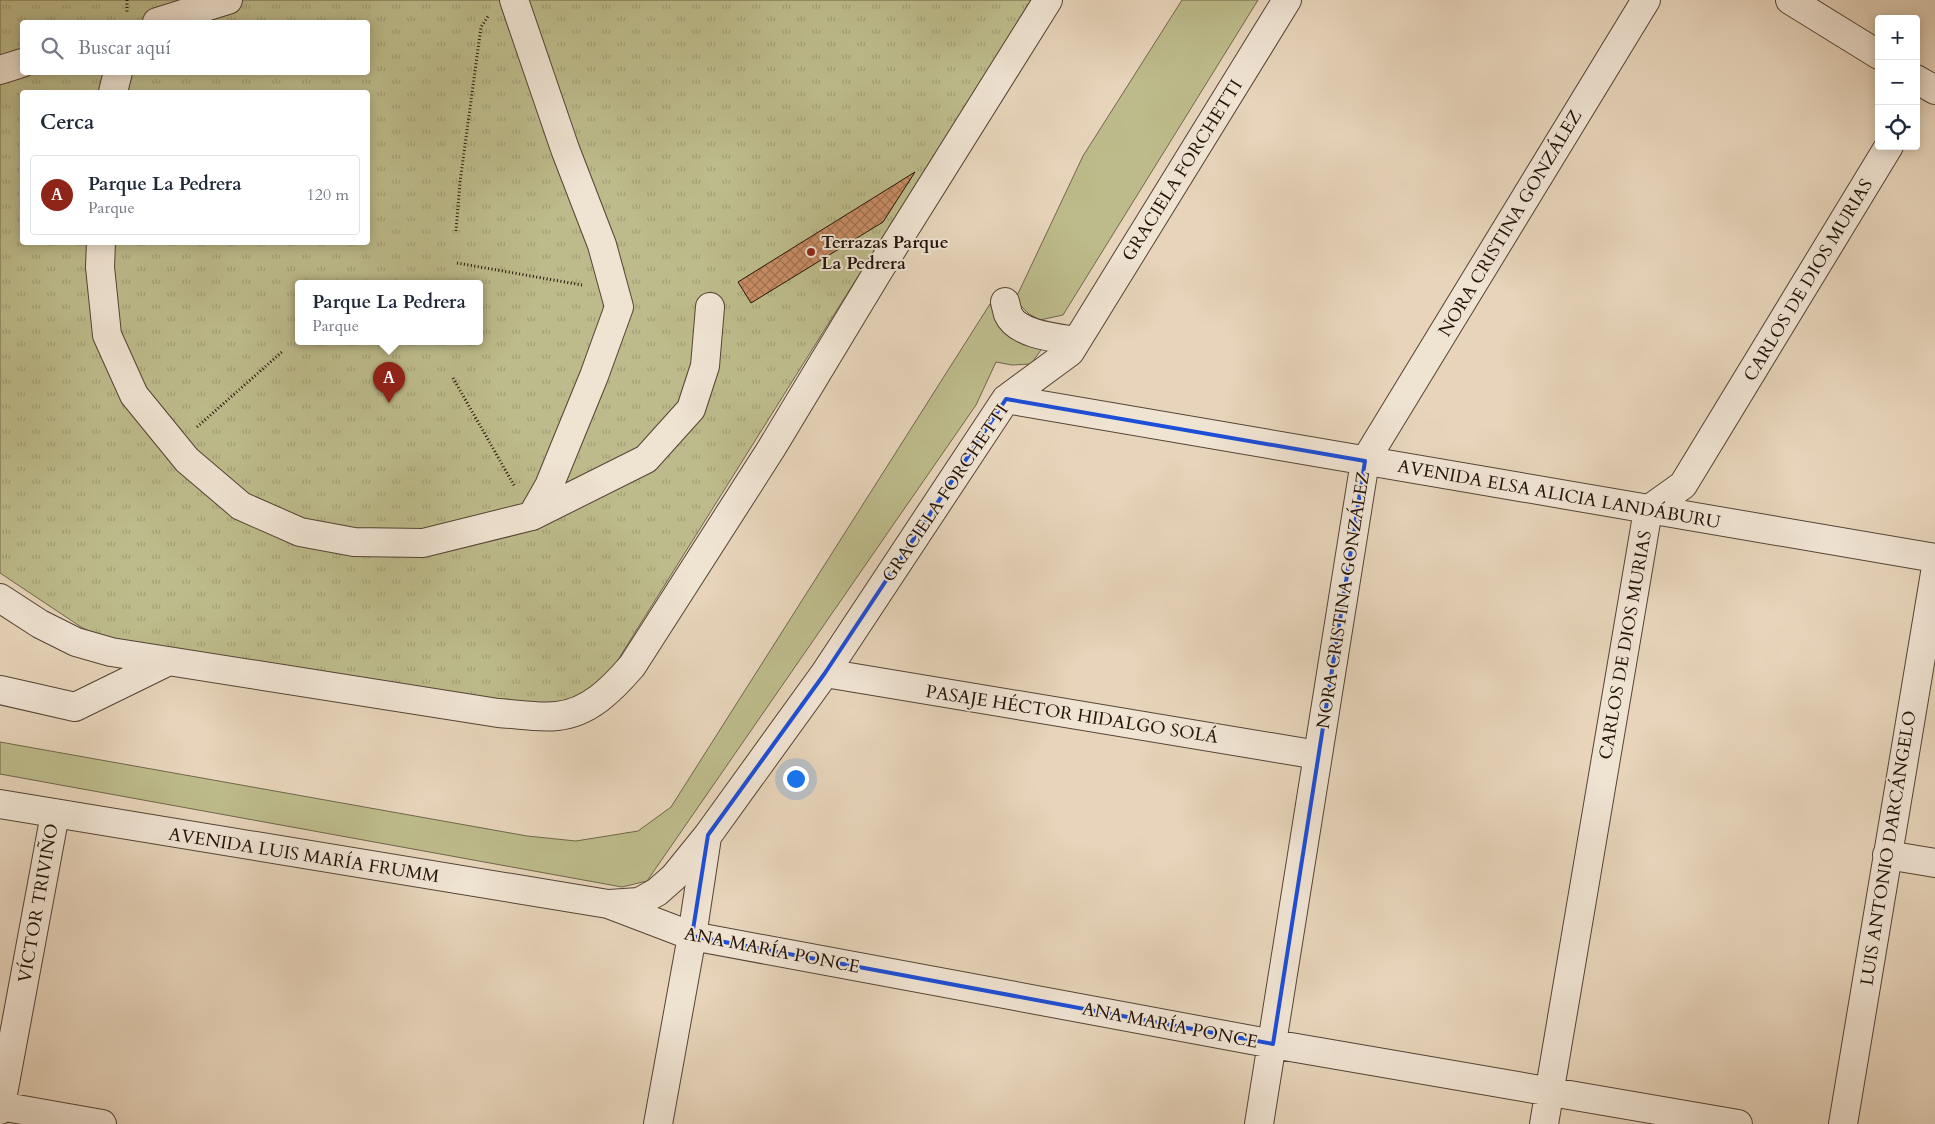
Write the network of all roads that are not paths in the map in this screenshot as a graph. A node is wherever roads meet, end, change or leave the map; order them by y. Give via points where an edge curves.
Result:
1 (228, 0) edge
2 (514, 0) edge
3 (1048, 0) edge
4 (1287, 0) edge
5 (1646, 0) edge
6 (1790, 0) edge
7 (163, 20) edge
8 (1875, 53) edge
9 (20, 64) edge
10 (0, 70) edge
11 (117, 75) edge
12 (114, 90) edge
13 (1887, 150) edge
14 (101, 245) edge
15 (1005, 302) dead end
16 (710, 307) dead end
17 (1076, 341) junction
18 (1006, 399) junction
19 (1365, 461) junction
20 (1648, 510) junction
21 (532, 516) junction
22 (1935, 558) edge
23 (1935, 573) edge
24 (0, 598) edge
25 (167, 662) junction
26 (825, 673) junction
27 (0, 690) edge
28 (1318, 755) junction
29 (0, 804) edge
30 (55, 814) junction
31 (708, 835) junction
32 (1887, 854) junction
33 (1935, 863) edge
34 (608, 904) junction
35 (692, 936) junction
36 (1273, 1044) junction
37 (1549, 1092) junction
38 (0, 1107) edge
39 (102, 1124) edge
40 (658, 1124) edge
41 (1259, 1124) edge
42 (1544, 1124) edge
43 (1738, 1124) edge
44 (1843, 1124) edge

1 - 7 street
2 - 21 street via 602,245 619,308 550,486
3 - 25 street via 749,485 632,666 609,691 585,708 557,716 498,713
4 - 17 street, GRACIELA FORCHETTI
5 - 19 street, NORA CRISTINA GONZÁLEZ
6 - 8 street
9 - 10 street
11 - 12 street
13 - 20 street, CARLOS DE DIOS MURIAS via 1683,485
14 - 21 street via 107,335 134,395 187,460 242,506 300,532 354,542 423,543
15 - 17 street via 1008,316 1021,328 1041,336
16 - 21 street via 705,366 692,409 646,459
17 - 18 street, GRACIELA FORCHETTI via 1070,352
18 - 19 street, AVENIDA ELSA ALICIA LANDÁBURU
18 - 26 street, GRACIELA FORCHETTI
19 - 20 street, AVENIDA ELSA ALICIA LANDÁBURU
19 - 28 street, NORA CRISTINA GONZÁLEZ
20 - 22 street, AVENIDA ELSA ALICIA LANDÁBURU
20 - 37 street, CARLOS DE DIOS MURIAS
23 - 32 street, LUIS ANTONIO DARCÁNGELO
24 - 25 street via 76,642
25 - 27 street via 75,707
26 - 28 street, PASAJE HÉCTOR HIDALGO SOLÁ
26 - 31 street, GRACIELA FORCHETTI
28 - 36 street, NORA CRISTINA GONZÁLEZ
29 - 30 street, AVENIDA LUIS MARÍA FRUMM
30 - 34 street, AVENIDA LUIS MARÍA FRUMM
30 - 38 street, VÍCTOR TRIVIÑO
31 - 34 street, GRACIELA FORCHETTI via 674,877 657,892 639,902
31 - 35 street
32 - 33 street
32 - 44 street, LUIS ANTONIO DARCÁNGELO
34 - 35 street, ANA MARÍA PONCE
35 - 36 street, ANA MARÍA PONCE
35 - 40 street
36 - 37 street, ANA MARÍA PONCE
36 - 41 street, NORA CRISTINA GONZÁLEZ
37 - 42 street, CARLOS DE DIOS MURIAS
37 - 43 street, ANA MARÍA PONCE
38 - 39 street

